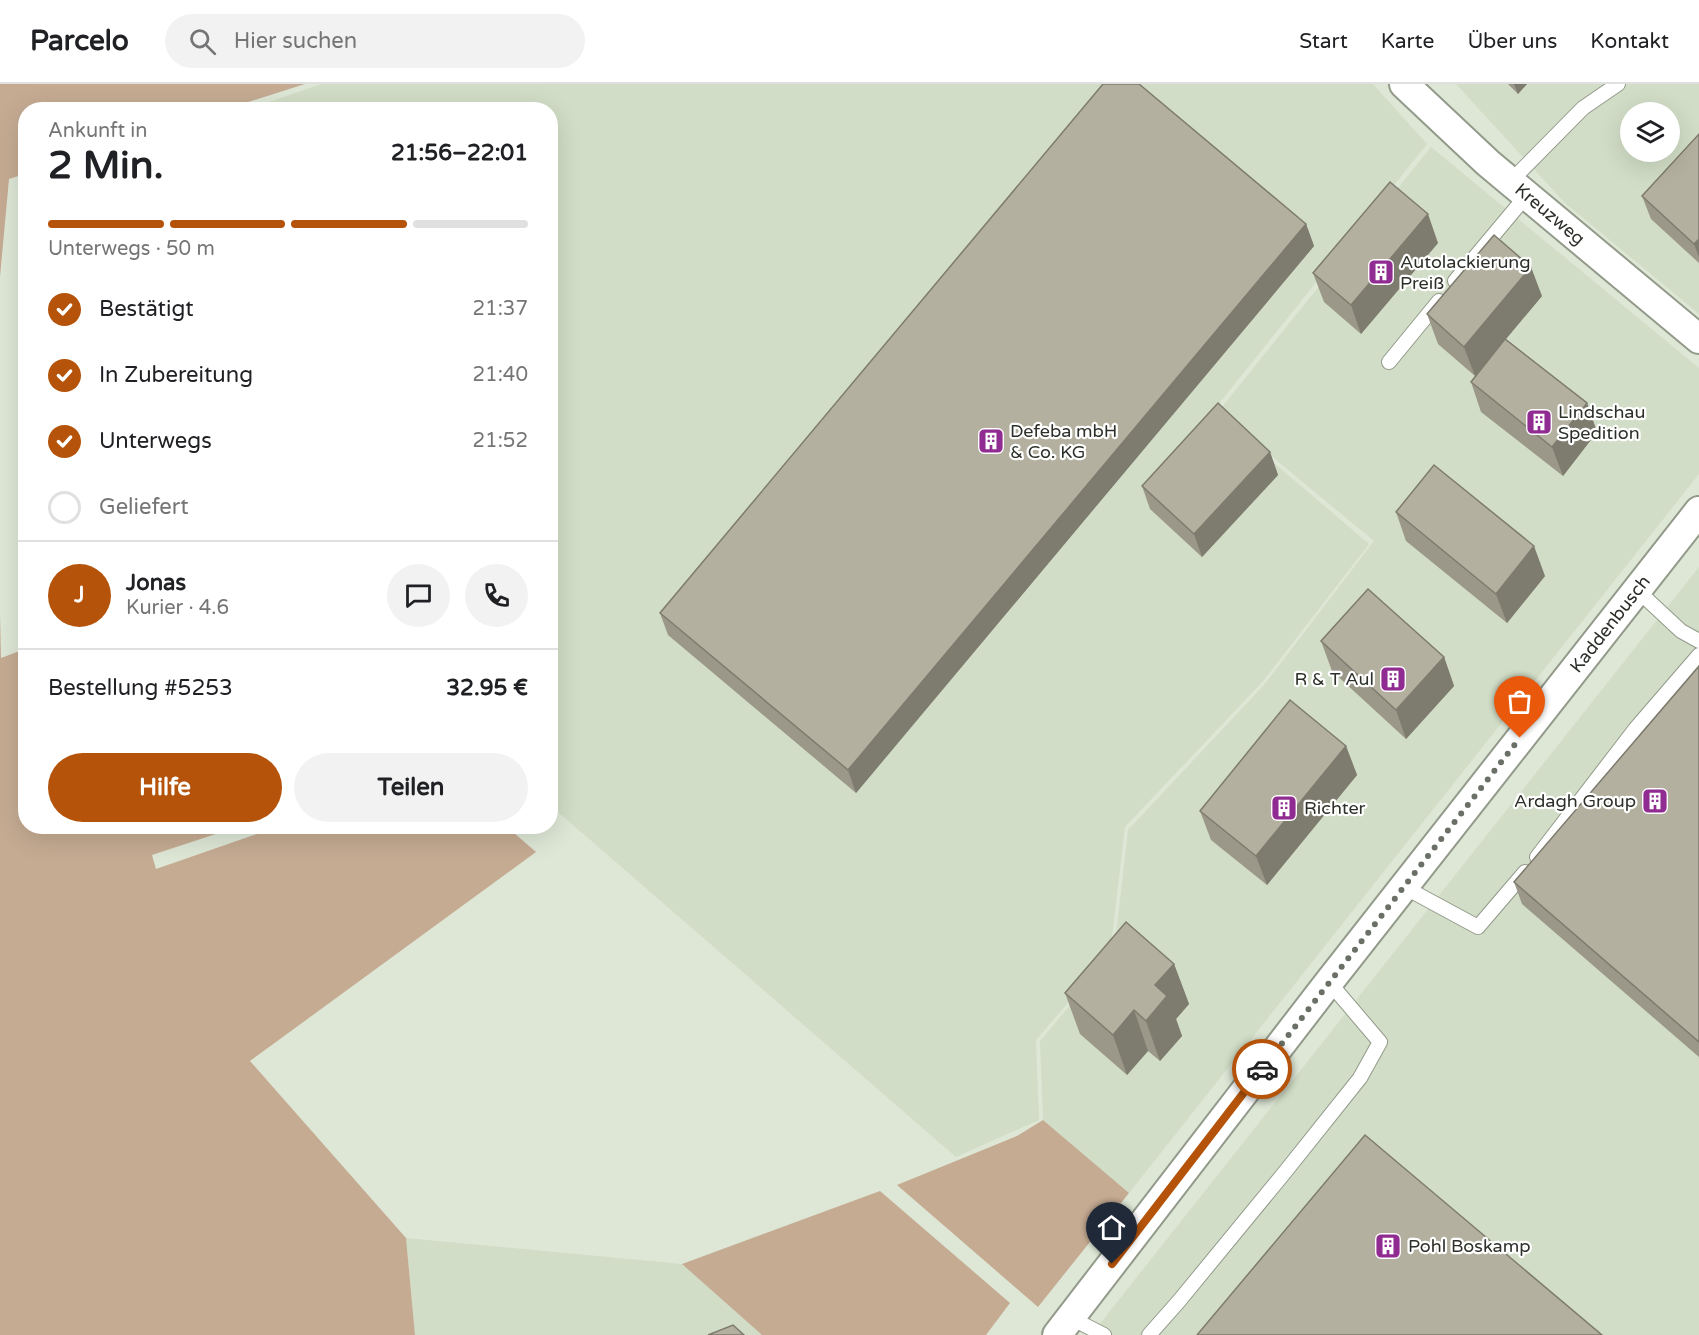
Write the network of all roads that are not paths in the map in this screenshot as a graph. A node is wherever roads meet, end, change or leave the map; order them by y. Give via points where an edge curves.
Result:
1 (1404, 84) edge
2 (1618, 84) edge
3 (1519, 188) junction
4 (1699, 339) edge
5 (1389, 362) dead end
6 (1699, 511) edge
7 (1637, 590) junction
8 (1699, 641) edge
9 (1699, 655) edge
10 (1404, 887) junction
11 (1329, 982) junction
12 (1064, 1326) edge
13 (1104, 1335) edge
14 (1149, 1335) edge

1 - 3 street, Kreuzweg
2 - 3 lane via 1583,108
3 - 4 street, Kreuzweg
3 - 5 lane
6 - 7 street, Kaddenbusch
7 - 8 lane via 1681,631
7 - 10 street, Kaddenbusch
9 - 10 lane via 1478,927
10 - 11 street, Kaddenbusch
11 - 12 street, Kaddenbusch
11 - 14 lane via 1380,1042 1360,1078
12 - 13 lane

